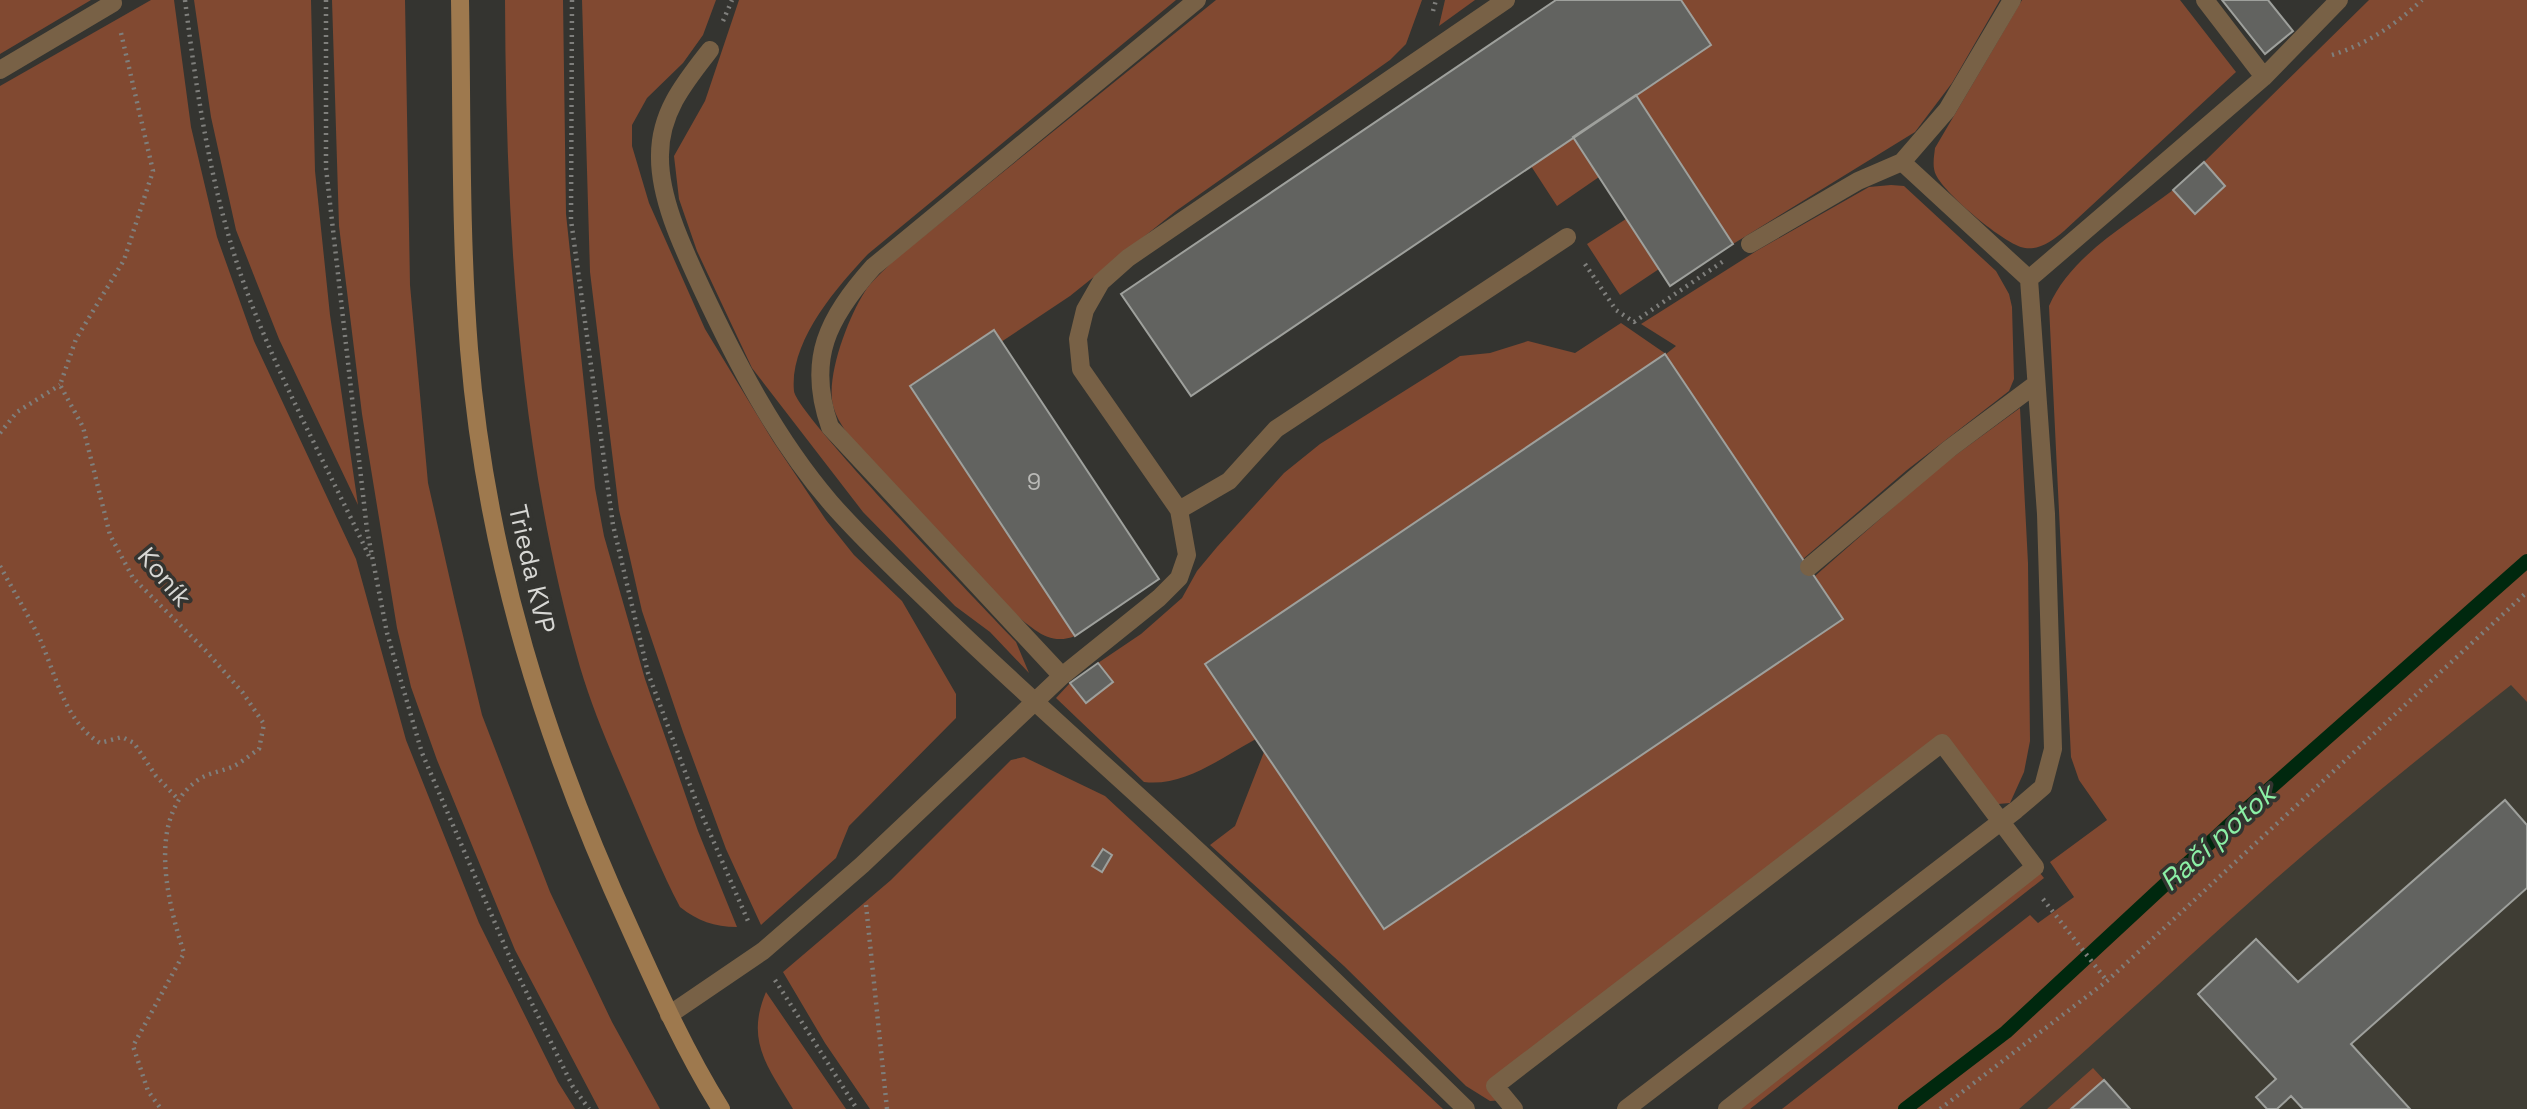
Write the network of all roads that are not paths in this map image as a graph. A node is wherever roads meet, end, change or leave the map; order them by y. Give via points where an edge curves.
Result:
1 (460, 0) edge
2 (1197, 0) edge
3 (1506, 0) edge
4 (2012, 0) edge
5 (2204, 0) edge
6 (2339, 0) edge
7 (113, 3) road end
8 (709, 50) dead end
9 (0, 70) edge
10 (2264, 77) junction
11 (1902, 162) junction
12 (1567, 237) road end
13 (1750, 244) road end
14 (2029, 279) junction
15 (2036, 384) junction
16 (1179, 510) junction
17 (1810, 567) dead end
18 (1062, 676) junction
19 (1033, 703) junction
20 (2001, 822) junction
21 (669, 1015) junction
22 (721, 1109) edge
23 (1466, 1109) edge
24 (1514, 1109) edge
25 (1626, 1109) edge
26 (1727, 1109) edge

1 - 21 street, Trieda KVP via 469,349 487,486 508,595 561,768
2 - 18 lane via 873,267 850,293 823,345 818,374 830,426
3 - 16 lane via 1128,258 1101,282 1084,310 1078,339 1081,369
4 - 11 lane via 1947,110
5 - 10 lane
6 - 10 lane
7 - 9 lane
8 - 19 lane via 678,91 664,124 660,156 664,190 688,259 730,350 781,436 830,502
10 - 14 lane
11 - 13 lane via 1858,181
11 - 14 lane
12 - 16 lane via 1276,429 1229,481
14 - 15 lane
15 - 17 lane via 1949,449
15 - 20 lane via 2046,514 2053,749 2043,787
16 - 18 lane via 1187,555 1179,578
18 - 19 lane
19 - 21 lane via 862,865 763,951
19 - 23 lane via 1362,1004
20 - 24 lane via 1942,743 1495,1086
20 - 25 lane
20 - 26 lane via 2035,867
21 - 22 street, Trieda KVP

